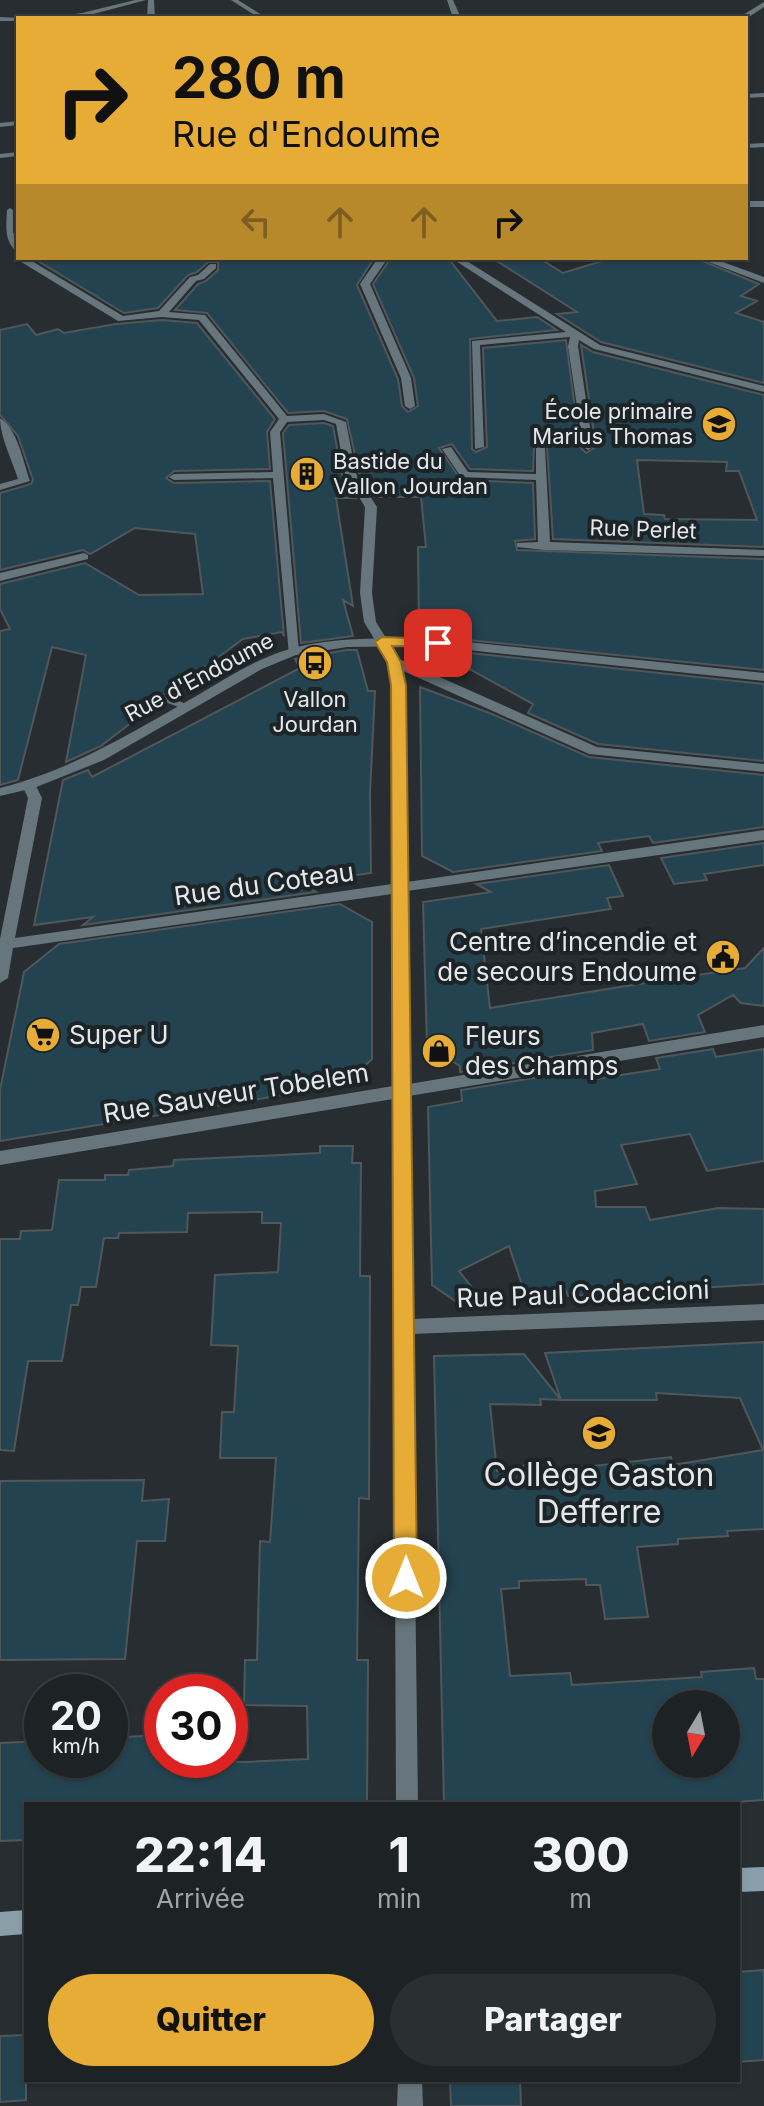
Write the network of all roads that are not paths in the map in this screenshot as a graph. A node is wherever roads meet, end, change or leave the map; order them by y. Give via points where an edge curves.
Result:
1 (143, 0) edge
2 (234, 0) edge
3 (763, 3) edge
4 (70, 16) edge
5 (259, 16) edge
6 (745, 16) edge
7 (10, 210) dead end
8 (16, 248) edge
9 (24, 260) edge
10 (382, 260) edge
11 (459, 260) edge
12 (709, 260) edge
13 (213, 266) dead end
14 (764, 280) edge
15 (162, 314) junction
16 (576, 334) junction
17 (764, 389) edge
18 (410, 406) dead end
19 (284, 419) junction
20 (0, 421) edge
21 (479, 447) dead end
22 (588, 447) dead end
23 (540, 448) dead end
24 (447, 449) dead end
25 (278, 475) junction
26 (174, 477) dead end
27 (541, 477) junction
28 (0, 487) edge
29 (521, 545) dead end
30 (544, 547) junction
31 (764, 553) edge
32 (84, 557) dead end
33 (0, 577) edge
34 (382, 642) junction
35 (293, 652) junction
36 (394, 662) junction
37 (764, 677) edge
38 (163, 698) dead end
39 (186, 707) junction
40 (764, 768) edge
41 (29, 785) junction
42 (0, 792) edge
43 (764, 835) edge
44 (400, 888) junction
45 (8, 944) junction
46 (0, 978) edge
47 (764, 1031) edge
48 (402, 1093) junction
49 (0, 1158) edge
50 (764, 1312) edge
51 (404, 1327) junction
52 (407, 1802) edge
53 (764, 1879) edge
54 (740, 1880) edge
55 (24, 1922) edge
56 (0, 1924) edge
57 (410, 2082) edge
58 (410, 2106) edge

1 - 4 street
2 - 5 lane
3 - 6 street
7 - 8 lane via 9,239
9 - 15 street via 121,319
10 - 18 street via 365,284 406,378
11 - 16 street
12 - 14 street
13 - 15 street via 193,279
15 - 19 street via 202,317
16 - 17 street via 597,347
16 - 21 street via 475,343
16 - 22 street via 573,346
19 - 25 street via 275,432
19 - 34 street via 335,419 342,426 348,473 371,507 366,593 370,622
20 - 28 street via 24,481
23 - 27 street
24 - 27 street via 465,475
25 - 26 street
25 - 35 street
27 - 30 street
29 - 30 street, Rue Perlet
30 - 31 street, Rue Perlet
32 - 33 street
34 - 35 street, Rue d'Endoume
34 - 36 street
34 - 37 street, Rue d'Endoume via 429,642
35 - 39 street, Rue d'Endoume
36 - 40 street via 594,751
36 - 44 street
38 - 39 lane
39 - 41 street, Rue d'Endoume via 99,757
41 - 42 street, Rue d'Endoume
41 - 45 street via 35,798
43 - 44 street, Rue du Coteau
44 - 45 street, Rue du Coteau
44 - 48 street
45 - 46 street
47 - 48 street, Rue Sauveur Tobelem
48 - 49 street, Rue Sauveur Tobelem
48 - 51 street
50 - 51 street, Rue Paul Codaccioni
51 - 52 street
53 - 54 main road
55 - 56 main road
57 - 58 street

